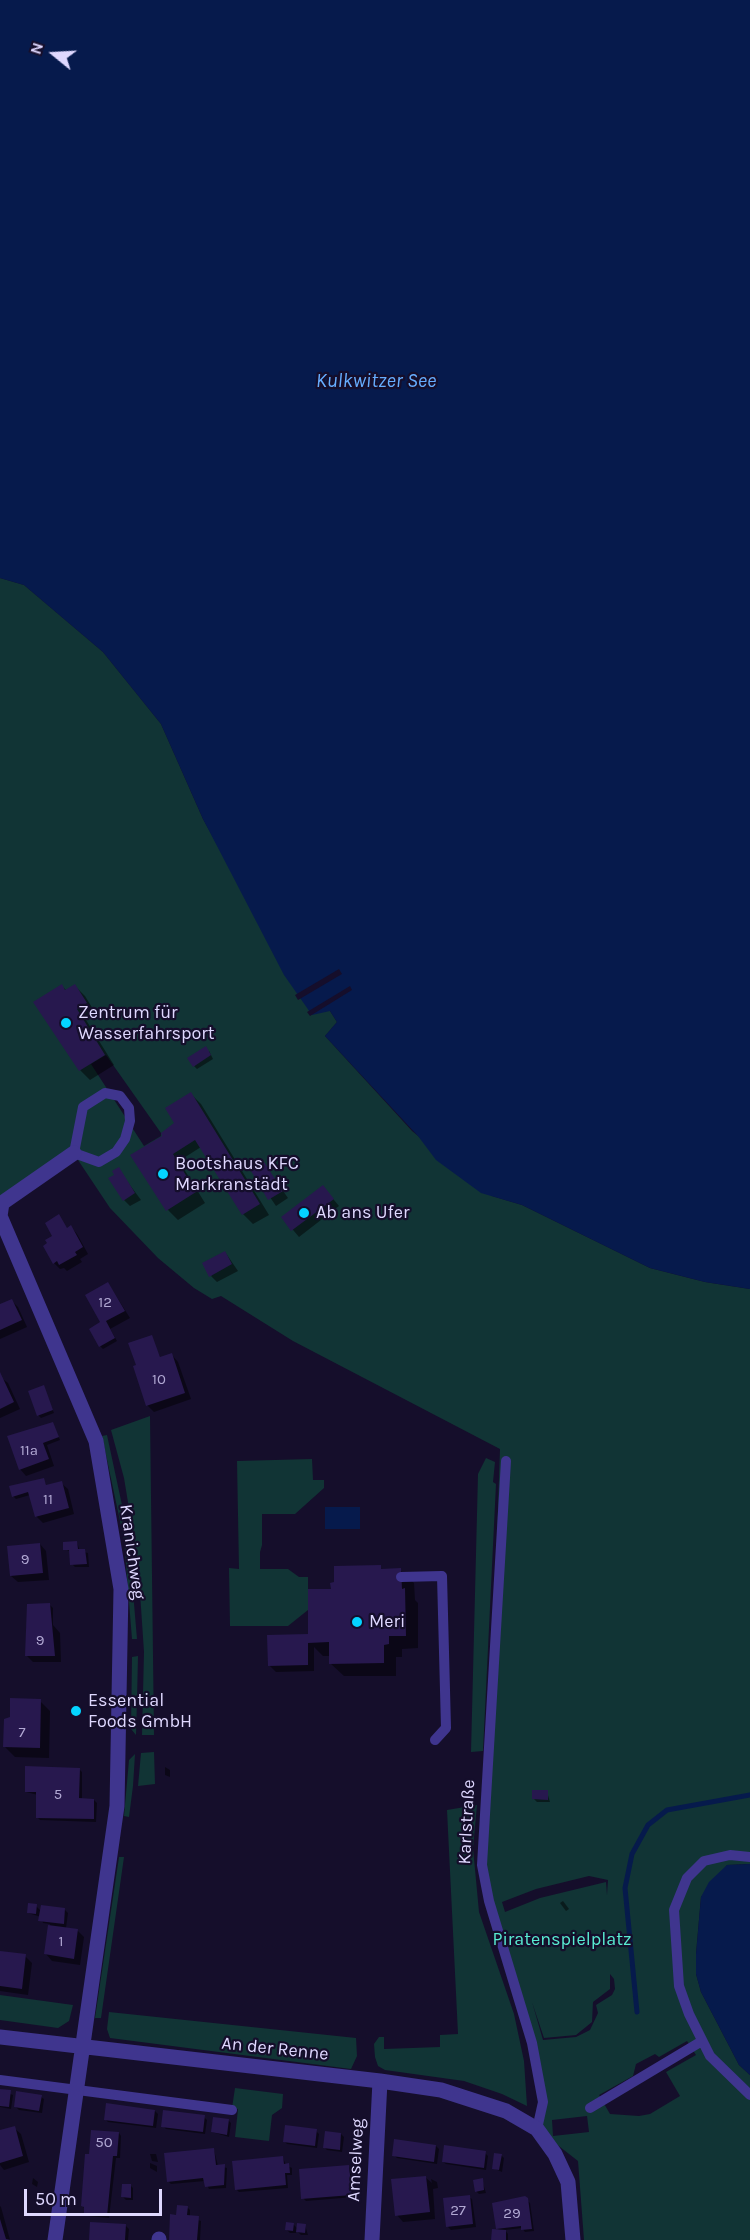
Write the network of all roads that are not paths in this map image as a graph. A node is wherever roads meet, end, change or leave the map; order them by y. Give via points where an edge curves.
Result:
1 (74, 1153) junction
2 (1, 1204) edge
3 (506, 1461) dead end
4 (401, 1577) dead end
5 (435, 1740) dead end
6 (750, 1857) edge
7 (0, 2037) edge
8 (702, 2041) junction
9 (83, 2048) junction
10 (0, 2080) edge
11 (380, 2081) junction
12 (78, 2089) junction
13 (750, 2095) edge
14 (590, 2108) dead end
15 (232, 2110) dead end
16 (537, 2129) junction
17 (56, 2240) edge
18 (372, 2240) edge
19 (573, 2240) edge

1 - 1 lane via 99,1162 116,1152 130,1121 129,1108 120,1096 105,1093 83,1107
1 - 2 street, Kranichweg
2 - 9 street, Kranichweg via 0,1215 96,1441 121,1589 117,1806
3 - 16 lane, Karlstraße via 482,1865 532,2043 543,2102
4 - 5 lane via 441,1576 446,1728
6 - 8 lane via 730,1855 704,1861 687,1878 674,1910 679,1986
7 - 9 street, An der Renne
8 - 13 lane via 710,2056
8 - 14 lane
9 - 11 street, An der Renne
9 - 12 street, Kranichweg
10 - 12 lane
11 - 16 street, An der Renne via 472,2099 506,2111
11 - 18 street, Amselweg
12 - 15 lane
12 - 17 street, Kranichweg
16 - 19 street via 568,2182

